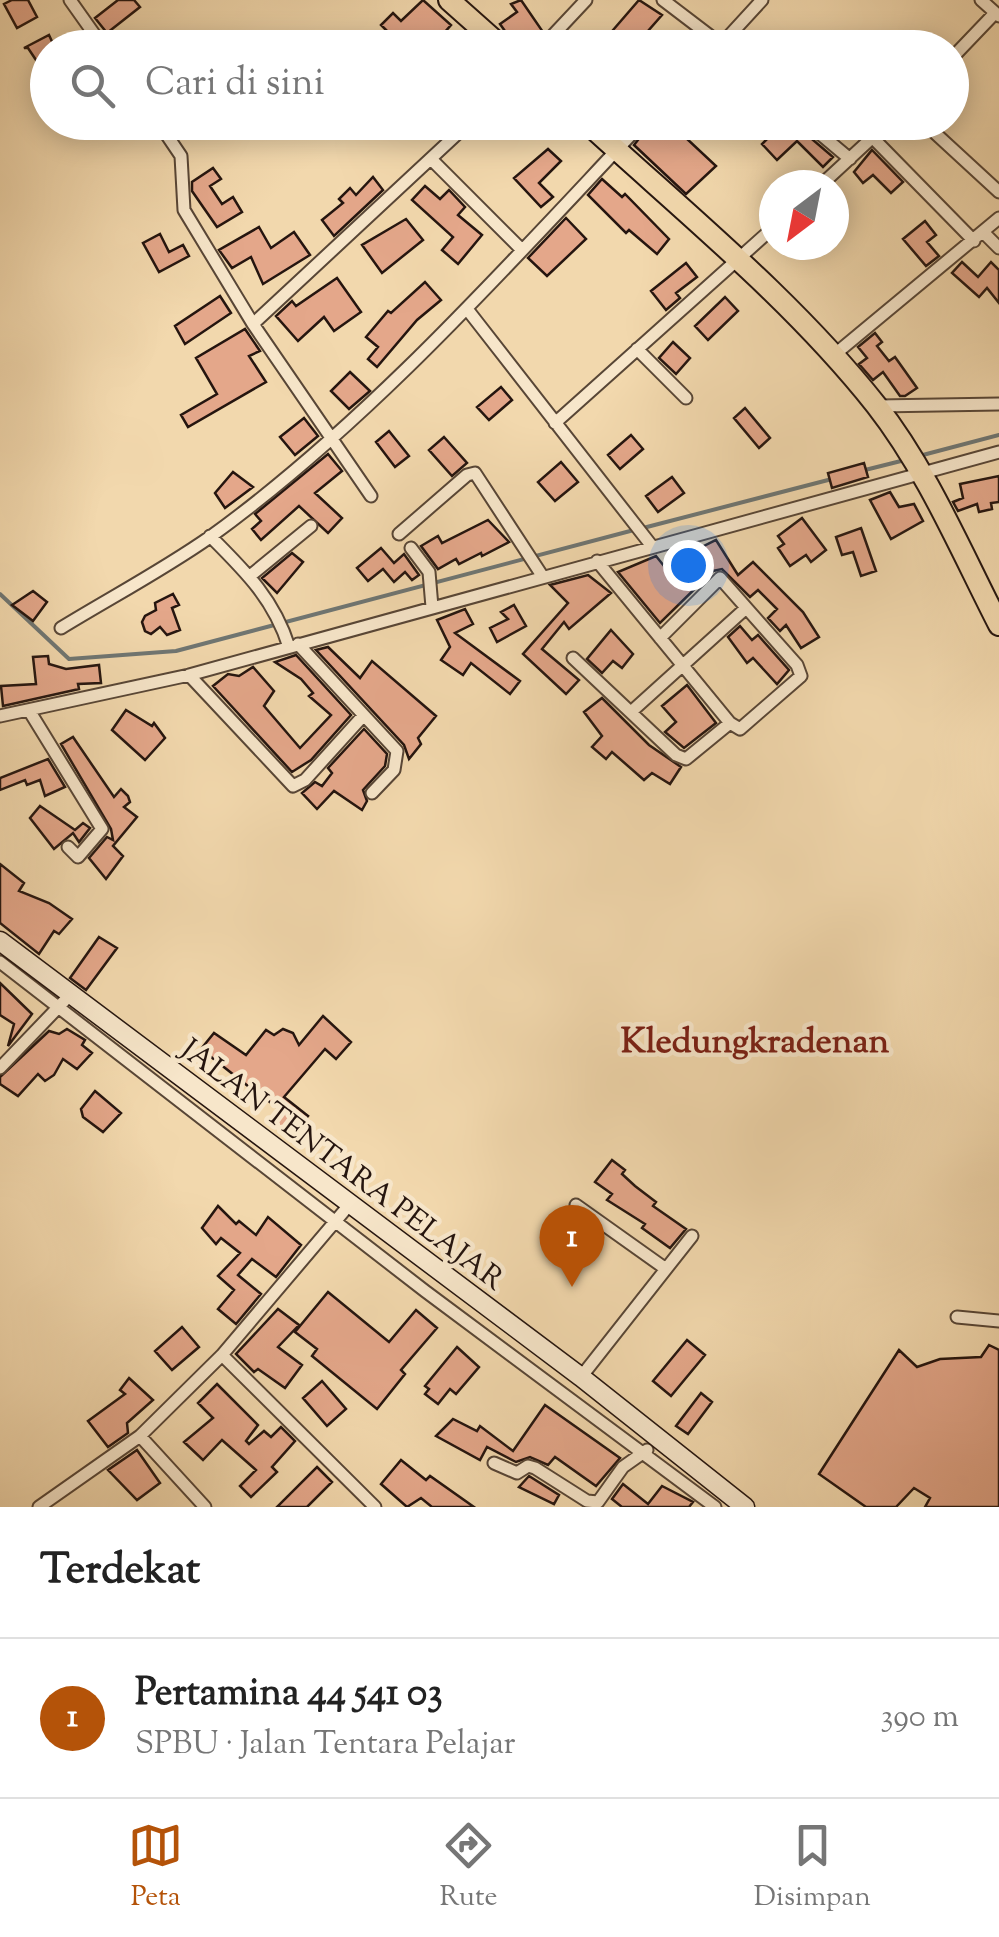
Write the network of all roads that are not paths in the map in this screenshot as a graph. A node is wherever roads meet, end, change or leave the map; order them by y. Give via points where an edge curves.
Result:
1 (70, 0) edge
2 (449, 0) edge
3 (586, 0) edge
4 (662, 0) edge
5 (762, 0) edge
6 (981, 0) edge
7 (997, 15) edge
8 (91, 30) edge
9 (483, 30) edge
10 (558, 30) edge
11 (701, 30) edge
12 (736, 30) edge
13 (969, 42) edge
14 (170, 140) edge
15 (453, 140) edge
16 (605, 140) edge
17 (625, 140) edge
18 (827, 140) edge
19 (871, 140) edge
20 (875, 140) edge
21 (942, 140) edge
22 (616, 150) junction
23 (850, 160) junction
24 (433, 161) junction
25 (838, 170) edge
26 (999, 192) edge
27 (999, 218) edge
28 (979, 237) junction
29 (759, 241) edge
30 (999, 248) edge
31 (522, 250) junction
32 (736, 262) junction
33 (466, 309) junction
34 (253, 324) junction
35 (638, 349) junction
36 (834, 356) junction
37 (686, 398) dead end
38 (999, 404) edge
39 (877, 406) junction
40 (556, 423) junction
41 (329, 438) junction
42 (999, 452) edge
43 (914, 463) junction
44 (371, 496) dead end
45 (311, 526) dead end
46 (399, 534) dead end
47 (210, 536) junction
48 (651, 546) junction
49 (411, 548) dead end
50 (597, 561) junction
51 (250, 576) junction
52 (543, 577) junction
53 (431, 602) junction
54 (745, 610) junction
55 (999, 625) edge
56 (61, 628) dead end
57 (660, 638) junction
58 (294, 646) junction
59 (573, 658) dead end
60 (684, 665) junction
61 (189, 675) junction
62 (30, 712) junction
63 (631, 712) junction
64 (0, 716) edge
65 (362, 717) junction
66 (730, 723) junction
67 (372, 794) dead end
68 (68, 848) dead end
69 (0, 941) edge
70 (0, 962) edge
71 (64, 1001) junction
72 (0, 1068) edge
73 (350, 1204) junction
74 (576, 1206) dead end
75 (336, 1222) junction
76 (692, 1236) dead end
77 (666, 1270) junction
78 (957, 1316) dead end
79 (999, 1321) edge
80 (222, 1355) junction
81 (581, 1377) junction
82 (140, 1436) junction
83 (664, 1442) junction
84 (643, 1452) junction
85 (494, 1463) dead end
86 (39, 1507) edge
87 (205, 1507) edge
88 (375, 1507) edge
89 (715, 1507) edge
90 (746, 1507) edge

1 - 8 street
2 - 9 highway
3 - 10 street
4 - 11 street
5 - 12 street
6 - 7 street
7 - 13 street
14 - 34 street via 181,156 184,210
15 - 24 street
16 - 22 highway
17 - 22 street
18 - 23 street
19 - 23 street
20 - 28 street
21 - 26 street
22 - 31 street
22 - 32 highway
23 - 25 street
24 - 31 street
24 - 34 street
27 - 28 street
28 - 30 street
28 - 36 street
29 - 32 street
31 - 33 street
32 - 35 street
32 - 36 highway
33 - 40 street
33 - 41 street
34 - 41 street
35 - 37 street
35 - 40 street
36 - 39 highway
38 - 39 street
39 - 43 highway
40 - 48 street
41 - 44 street
41 - 47 street
42 - 43 street
43 - 48 street
43 - 55 highway
45 - 51 street
46 - 52 street via 474,473
47 - 51 street
47 - 56 street
48 - 50 street
49 - 53 street via 429,572
50 - 52 street
50 - 57 street
51 - 58 street
52 - 53 street
53 - 58 street
54 - 57 street via 718,578
54 - 60 street
54 - 66 street via 801,676 740,729
57 - 60 street
58 - 61 street
58 - 65 street
59 - 63 street
60 - 63 street
60 - 66 street
61 - 62 street
61 - 65 street via 294,786
62 - 64 street
62 - 68 street via 102,828 78,856
63 - 66 street via 686,758
65 - 67 street via 399,758
69 - 71 main road, JALAN TENTARA PELAJAR
70 - 71 street
71 - 72 street
71 - 73 main road, JALAN TENTARA PELAJAR
71 - 75 street
73 - 75 street
73 - 81 main road, JALAN TENTARA PELAJAR
74 - 77 street
75 - 80 street
75 - 84 street
76 - 77 street
77 - 81 street
78 - 79 street
80 - 82 street
80 - 88 street
81 - 83 main road, JALAN TENTARA PELAJAR
82 - 86 street
82 - 87 street
83 - 84 street
83 - 90 main road, JALAN TENTARA PELAJAR
84 - 85 street via 623,1466 598,1502 536,1468 516,1473
84 - 89 street

